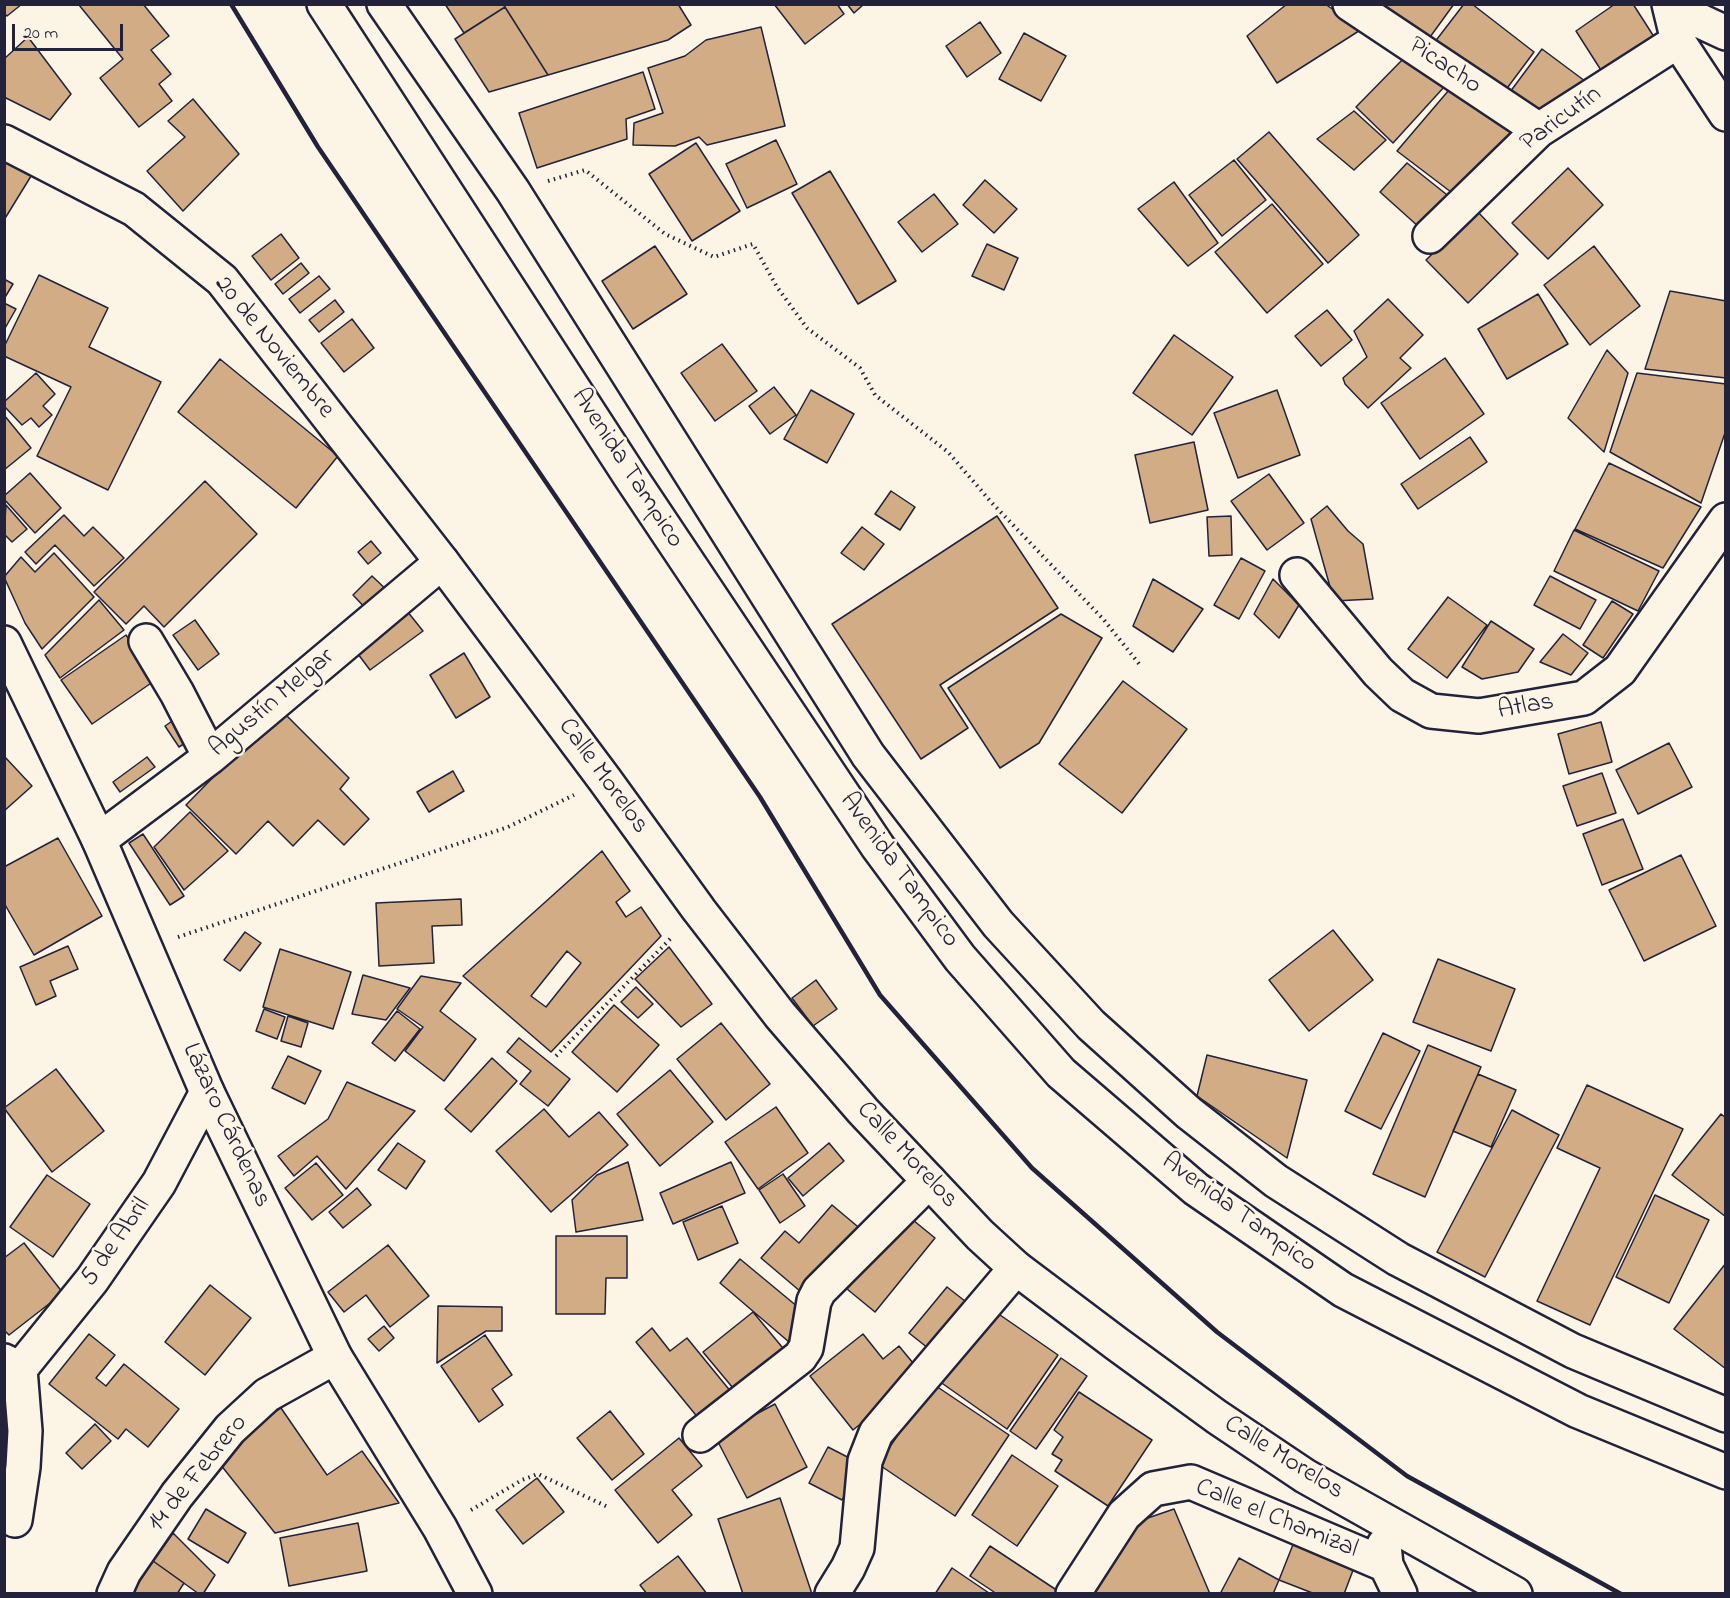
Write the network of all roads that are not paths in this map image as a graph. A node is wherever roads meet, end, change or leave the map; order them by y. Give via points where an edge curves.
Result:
1 (324, 4) edge
2 (384, 4) edge
3 (1350, 4) edge
4 (1670, 6) edge
5 (1725, 33) edge
6 (1678, 42) junction
7 (1725, 114) edge
8 (1539, 130) junction
9 (4, 142) edge
10 (1430, 236) dead end
11 (1725, 520) edge
12 (442, 562) junction
13 (1297, 575) dead end
14 (146, 641) dead end
15 (4, 643) edge
16 (210, 758) junction
17 (99, 840) junction
18 (207, 1092) junction
19 (929, 1181) junction
20 (1016, 1268) junction
21 (335, 1357) junction
22 (13, 1365) edge
23 (1725, 1415) edge
24 (700, 1435) dead end
25 (1725, 1472) edge
26 (1382, 1518) junction
27 (15, 1521) dead end
28 (1393, 1579) edge
29 (114, 1593) edge
30 (475, 1593) edge
31 (832, 1593) edge
32 (1073, 1593) edge
33 (1515, 1593) edge

1 - 25 street, Avenida Tampico via 630,476 878,847 960,958 1061,1073 1196,1189 1343,1290 1578,1411
2 - 23 street, Avenida Tampico via 513,191 868,755 998,924 1091,1025 1189,1113 1276,1181 1398,1259 1573,1351
3 - 8 street, Picacho
4 - 5 street
4 - 6 street
6 - 7 street
6 - 8 street, Paricutín
8 - 10 street, Paricutín
9 - 12 street, 20 de Noviembre via 134,209 222,280
11 - 13 street, Atlas via 1620,670 1584,698 1479,716 1431,711 1402,695
12 - 16 street, Agustín Melgar
12 - 19 street, Calle Morelos via 780,1015
14 - 16 street
15 - 17 street, Lázaro Cárdenas
16 - 17 street, Agustín Melgar
17 - 18 street, Lázaro Cárdenas
18 - 21 street, Lázaro Cárdenas
18 - 22 street, 5 de Abril via 159,1183 92,1280
19 - 20 street, Calle Morelos
19 - 24 street via 819,1291 806,1348 800,1357
20 - 26 street, Calle Morelos via 1218,1417 1305,1476
20 - 31 street via 876,1433 865,1461 857,1548
21 - 29 street, 14 de Febrero via 267,1395 230,1429 177,1495
21 - 30 street, Lázaro Cárdenas via 440,1528
22 - 27 street via 25,1431
26 - 28 street
26 - 33 street, Calle Morelos
28 - 32 street, Calle el Chamizal via 1191,1482 1153,1489 1124,1515

